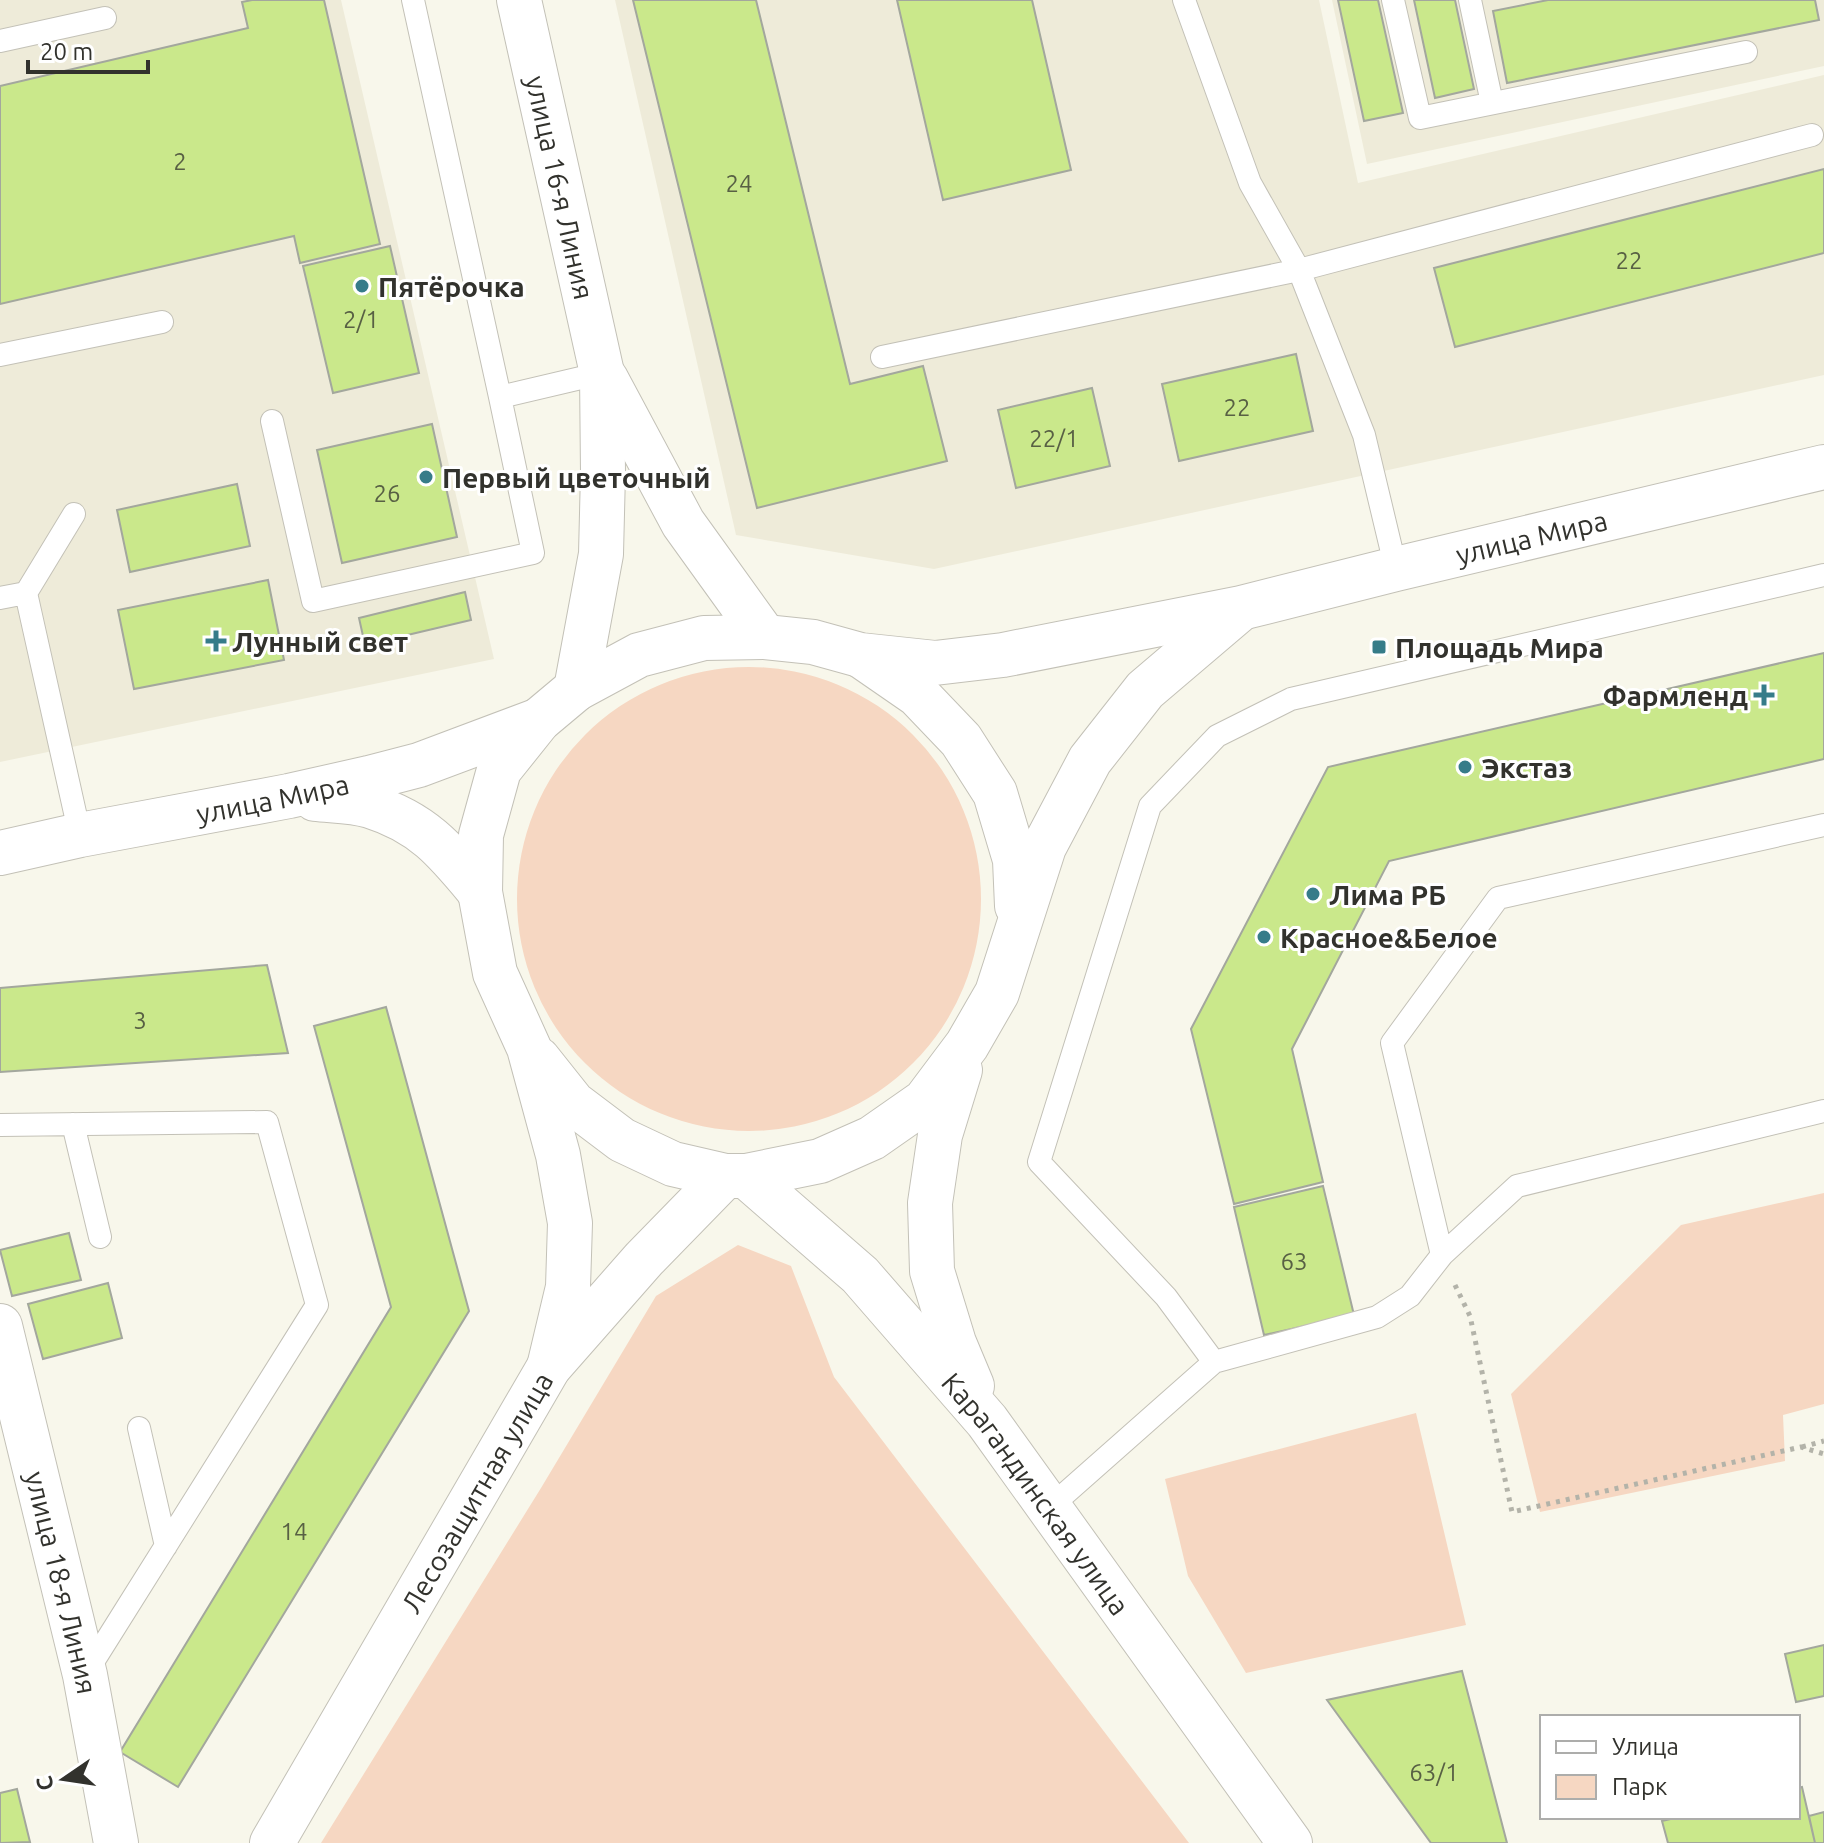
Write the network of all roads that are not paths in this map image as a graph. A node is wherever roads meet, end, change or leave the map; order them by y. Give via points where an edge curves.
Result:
1 (413, 0) edge
2 (519, 0) edge
3 (1184, 0) edge
4 (1393, 0) edge
5 (1470, 0) edge
6 (105, 18) dead end
7 (0, 41) edge
8 (1746, 52) dead end
9 (1492, 103) junction
10 (1812, 135) dead end
11 (1299, 270) junction
12 (162, 322) dead end
13 (0, 355) edge
14 (882, 357) dead end
15 (602, 373) junction
16 (500, 397) junction
17 (272, 421) dead end
18 (1824, 467) edge
19 (74, 514) dead end
20 (1396, 569) junction
21 (1824, 575) edge
22 (26, 593) junction
23 (0, 598) edge
24 (1241, 608) junction
25 (765, 637) junction
26 (860, 655) junction
27 (576, 689) junction
28 (539, 720) junction
29 (289, 796) junction
30 (1824, 825) edge
31 (80, 835) junction
32 (0, 853) edge
33 (480, 892) junction
34 (1018, 928) junction
35 (967, 1045) junction
36 (529, 1048) junction
37 (1824, 1111) edge
38 (73, 1124) junction
39 (0, 1125) edge
40 (736, 1176) junction
41 (100, 1237) dead end
42 (1442, 1255) junction
43 (0, 1326) edge
44 (1214, 1362) junction
45 (549, 1367) junction
46 (987, 1421) junction
47 (139, 1428) dead end
48 (1050, 1507) junction
49 (166, 1546) junction
50 (85, 1675) junction
51 (116, 1843) edge
52 (272, 1843) edge
53 (1290, 1843) edge

1 - 16 lane
2 - 15 main road, улица 16-я Линия
3 - 11 lane via 1250,183
4 - 9 lane via 1420,118
5 - 9 lane
6 - 7 lane
8 - 9 lane
10 - 11 lane
11 - 14 lane
11 - 20 lane via 1364,435
12 - 13 lane
15 - 16 lane
15 - 25 main road via 683,523
15 - 27 main road via 601,554
16 - 17 lane via 533,553 313,601
18 - 20 main road, улица Мира
19 - 22 lane
20 - 24 main road, улица Мира
21 - 44 lane via 1291,699 1217,736 1150,806 1039,1162 1166,1297
22 - 23 lane
22 - 31 lane
24 - 26 main road, улица Мира via 1003,655 935,663
24 - 34 main road via 1145,690 1090,760 1044,847
25 - 26 main road via 813,642
25 - 27 main road via 704,638 639,655
26 - 34 main road via 918,695 961,740 995,793 1015,860
27 - 28 main road
28 - 29 main road, улица Мира via 419,765
28 - 33 main road via 499,770 481,835
29 - 31 main road, улица Мира
29 - 33 main road via 369,805 416,825
30 - 42 lane via 1498,898 1392,1043
31 - 32 main road, улица Мира
33 - 36 main road via 495,973
34 - 35 main road via 997,993
35 - 40 main road via 925,1101 872,1138 820,1161
35 - 46 main road via 940,1135 930,1203 932,1271 954,1343
36 - 40 main road via 573,1103 622,1140 673,1164
36 - 45 main road via 570,1223 568,1287
37 - 42 lane via 1517,1186
38 - 39 lane
38 - 41 lane
38 - 49 lane via 267,1122 317,1305
40 - 45 main road, Лесозащитная улица via 644,1259
40 - 46 main road, Карагандинская улица via 860,1275
42 - 44 lane via 1410,1296 1377,1317
43 - 50 main road, улица 18-я Линия
44 - 48 lane
45 - 52 main road, Лесозащитная улица
46 - 48 main road, Карагандинская улица
47 - 49 lane
48 - 53 main road, Карагандинская улица
49 - 50 lane
50 - 51 main road, улица 18-я Линия

